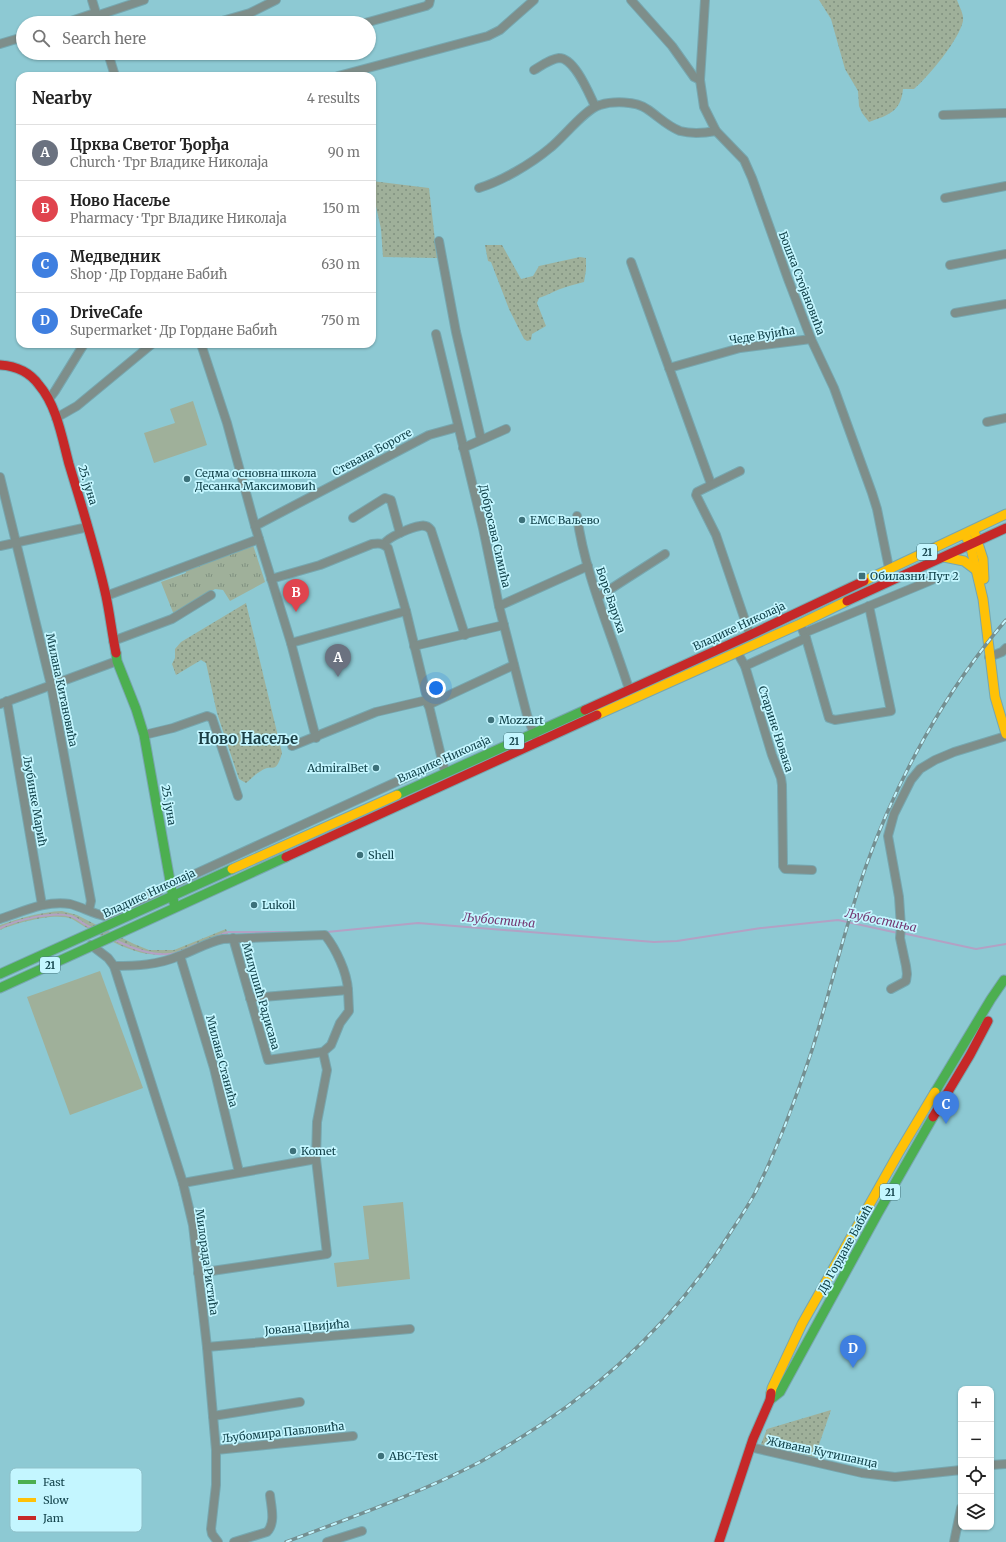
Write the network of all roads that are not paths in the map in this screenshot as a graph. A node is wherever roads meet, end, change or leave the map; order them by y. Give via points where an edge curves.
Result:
1 (92, 0) edge
2 (144, 0) edge
3 (276, 0) edge
4 (430, 0) edge
5 (534, 0) edge
6 (631, 0) edge
7 (705, 0) edge
8 (96, 16) edge
9 (102, 16) edge
10 (240, 16) edge
11 (376, 20) edge
12 (16, 38) edge
13 (0, 44) edge
14 (110, 60) edge
15 (534, 70) dead end
16 (114, 72) edge
17 (353, 72) edge
18 (700, 80) junction
19 (595, 106) junction
20 (1006, 113) edge
21 (943, 115) dead end
22 (716, 131) junction
23 (1006, 186) edge
24 (479, 188) dead end
25 (945, 198) dead end
26 (439, 241) dead end
27 (1006, 254) edge
28 (631, 262) dead end
29 (950, 265) dead end
30 (1006, 304) edge
31 (955, 313) dead end
32 (436, 334) dead end
33 (811, 339) junction
34 (82, 348) edge
35 (147, 348) edge
36 (202, 348) edge
37 (0, 365) edge
38 (669, 368) junction
39 (49, 399) junction
40 (56, 418) junction
41 (1006, 418) edge
42 (986, 422) dead end
43 (458, 427) junction
44 (506, 429) dead end
45 (481, 439) junction
46 (463, 448) junction
47 (740, 471) dead end
48 (0, 477) edge
49 (711, 484) junction
50 (1006, 514) edge
51 (577, 516) dead end
52 (353, 518) dead end
53 (255, 526) junction
54 (88, 527) junction
55 (1006, 528) edge
56 (969, 531) junction
57 (400, 533) junction
58 (259, 539) junction
59 (16, 542) junction
60 (974, 543) junction
61 (384, 544) junction
62 (0, 546) edge
63 (665, 554) dead end
64 (944, 557) junction
65 (588, 566) junction
66 (889, 570) junction
67 (976, 570) junction
68 (272, 579) junction
69 (932, 580) dead end
70 (888, 582) junction
71 (211, 595) dead end
72 (106, 596) junction
73 (890, 596) junction
74 (598, 597) junction
75 (983, 599) junction
76 (499, 606) junction
77 (869, 606) junction
78 (406, 611) junction
79 (800, 624) junction
80 (504, 625) junction
81 (464, 635) junction
82 (750, 635) junction
83 (805, 636) junction
84 (113, 640) junction
85 (291, 643) junction
86 (414, 646) junction
87 (1006, 649) edge
88 (736, 652) junction
89 (989, 657) junction
90 (117, 661) junction
91 (514, 665) junction
92 (745, 666) junction
93 (51, 685) junction
94 (629, 690) junction
95 (427, 702) junction
96 (3, 703) edge
97 (533, 732) junction
98 (144, 735) junction
99 (1006, 735) edge
100 (316, 738) junction
101 (537, 742) junction
102 (292, 746) dead end
103 (442, 761) junction
104 (445, 772) junction
105 (238, 796) dead end
106 (812, 870) dead end
107 (171, 885) junction
108 (159, 891) dead end
109 (173, 896) junction
110 (42, 905) junction
111 (175, 907) junction
112 (89, 910) junction
113 (0, 919) edge
114 (86, 935) junction
115 (233, 938) junction
116 (96, 944) junction
117 (180, 956) junction
118 (114, 966) junction
119 (0, 974) edge
120 (1005, 977) edge
121 (0, 988) edge
122 (892, 989) dead end
123 (348, 990) junction
124 (250, 998) junction
125 (323, 1052) junction
126 (316, 1159) junction
127 (239, 1172) junction
128 (182, 1183) junction
129 (198, 1273) junction
130 (410, 1329) dead end
131 (207, 1347) junction
132 (770, 1400) junction
133 (300, 1402) dead end
134 (213, 1416) junction
135 (353, 1436) dead end
136 (750, 1447) junction
137 (216, 1450) junction
138 (1006, 1464) edge
139 (994, 1465) edge
140 (958, 1472) edge
141 (270, 1495) dead end
142 (958, 1523) edge
143 (362, 1531) dead end
144 (218, 1542) edge
145 (234, 1542) edge
146 (327, 1542) edge
147 (719, 1542) edge
148 (954, 1542) edge

1 - 8 street
2 - 9 street
3 - 10 street
4 - 11 street via 426,6
5 - 17 street via 500,30 488,36
6 - 18 street via 672,46 694,77
7 - 18 street, Бошка Стојановића
12 - 13 street
14 - 16 street
15 - 19 street via 560,58 572,64
18 - 22 street, Бошка Стојановића via 704,107
19 - 22 street via 641,106 681,131
19 - 24 street via 539,156
20 - 21 street
22 - 33 street, Бошка Стојановића via 740,155 746,165
23 - 25 street
26 - 45 street via 456,332
27 - 29 street
28 - 38 street
30 - 31 street
32 - 43 street, Добросава Симића
33 - 38 street, Чеде Вујића via 740,348
33 - 66 street, Бошка Стојановића via 834,388 872,493
34 - 39 street
35 - 40 street via 77,406
36 - 53 street via 227,423
37 - 39 main road, 25. јуна via 14,366 27,373 39,384
38 - 49 street
39 - 40 main road, 25. јуна
40 - 54 main road, 25. јуна
41 - 42 street
43 - 46 street, Добросава Симића
43 - 53 street, Стевана Бороте via 429,435
44 - 45 street
45 - 46 street
46 - 76 street, Добросава Симића
47 - 49 street
48 - 59 street, Милана Китановића
49 - 82 street via 696,495 716,535
50 - 56 main road, Владике Николаја
51 - 65 street, Боре Баруха
52 - 57 street via 385,498 391,500
53 - 58 street
54 - 59 street
54 - 72 main road, 25. јуна
55 - 60 main road, Владике Николаја
56 - 60 main road
56 - 66 main road, Владике Николаја / 21
57 - 61 street
57 - 81 street via 419,526 429,527 431,530
58 - 68 street
58 - 72 street
59 - 62 street
59 - 93 street, Милана Китановића
60 - 64 main road, Владике Николаја / 21
60 - 67 main road
60 - 75 main road via 983,559
61 - 68 street via 372,544 320,565
61 - 78 street via 390,553
63 - 74 street
64 - 67 main road via 964,561
64 - 70 main road, Владике Николаја / 21
65 - 74 street, Боре Баруха
65 - 76 street
66 - 70 street, Бошка Стојановића
66 - 82 main road, Владике Николаја / 21
67 - 75 main road
68 - 85 street
69 - 73 street
70 - 73 street, Бошка Стојановића
70 - 79 main road, Владике Николаја / 21
71 - 84 street via 172,619
72 - 84 main road, 25. јуна
73 - 77 street
74 - 94 street, Боре Баруха
75 - 89 main road
76 - 80 street, Добросава Симића
77 - 83 street
77 - 83 street via 891,711 835,720 829,718
78 - 85 street
78 - 86 street
79 - 83 street
79 - 88 main road, Владике Николаја / 21
80 - 81 street
80 - 91 street, Добросава Симића
81 - 86 street
82 - 94 main road, Владике Николаја / 21
83 - 92 street
84 - 90 main road, 25. јуна
85 - 100 street
86 - 95 street
87 - 89 street
88 - 92 street, Старине Новака
88 - 101 main road, Владике Николаја / 21
89 - 99 main road via 995,697
90 - 93 street
90 - 98 main road, 25. јуна
91 - 95 street
91 - 97 street, Добросава Симића
92 - 106 street, Старине Новака via 781,778 783,866
93 - 96 street
93 - 112 street, Милана Китановића via 91,901
94 - 97 main road, Владике Николаја / 21
95 - 100 street via 376,712
95 - 103 street
96 - 110 street, Љубинке Марић
97 - 101 street, Добросава Симића
97 - 104 main road, Владике Николаја / 21
98 - 105 street via 207,716 212,718
98 - 107 main road, 25. јуна
99 - 122 street via 954,752 920,769 911,780 894,814 888,836 899,897 900,938 907,978
100 - 102 street
101 - 111 main road, Владике Николаја / 21
103 - 104 street
103 - 107 street
104 - 109 main road, Владике Николаја / 21
107 - 109 main road, 25. јуна
108 - 112 street via 110,915 101,916
109 - 111 main road, 25. јуна
109 - 114 main road, Владике Николаја / 21
110 - 112 street via 62,903
110 - 113 street
111 - 116 main road, Владике Николаја / 21
114 - 116 street, Милорада Ристића
114 - 119 main road, Владике Николаја / 21
115 - 117 street, Милушић Радисава via 214,941
115 - 123 street, Милушић Радисава via 325,935 333,946
115 - 124 street, Милушић Радисава
116 - 118 street, Милорада Ристића
116 - 121 main road, Владике Николаја / 21
117 - 118 street, Милушић Радисава via 153,964
117 - 127 street, Милана Станића via 214,1068
118 - 128 street, Милорада Ристића
120 - 132 main road, Др Гордане Бабић / 21 via 898,1154 802,1324 772,1388
120 - 132 main road, Др Гордане Бабић / 21 via 997,1003 967,1061 943,1097 780,1392
123 - 124 street
123 - 125 street via 349,1011 340,1022 331,1045
124 - 125 street, Милушић Радисава via 268,1060
125 - 126 street via 327,1070 317,1122
126 - 127 street
126 - 129 street via 327,1254
127 - 128 street
128 - 129 street, Милорада Ристића via 193,1225
129 - 131 street, Милорада Ристића
130 - 131 street, Јована Цвијића
131 - 134 street, Милорада Ристића
132 - 136 main road, Др Гордане Бабић / 21
133 - 134 street
134 - 137 street, Милорада Ристића
135 - 137 street, Љубомира Павловића
136 - 140 street, Живана Кутишанца via 880,1476
136 - 147 main road, Др Гордане Бабић / 21
137 - 144 street, Милорада Ристића via 216,1485 211,1529
138 - 139 street
141 - 145 street via 271,1528
142 - 148 street
143 - 146 street

